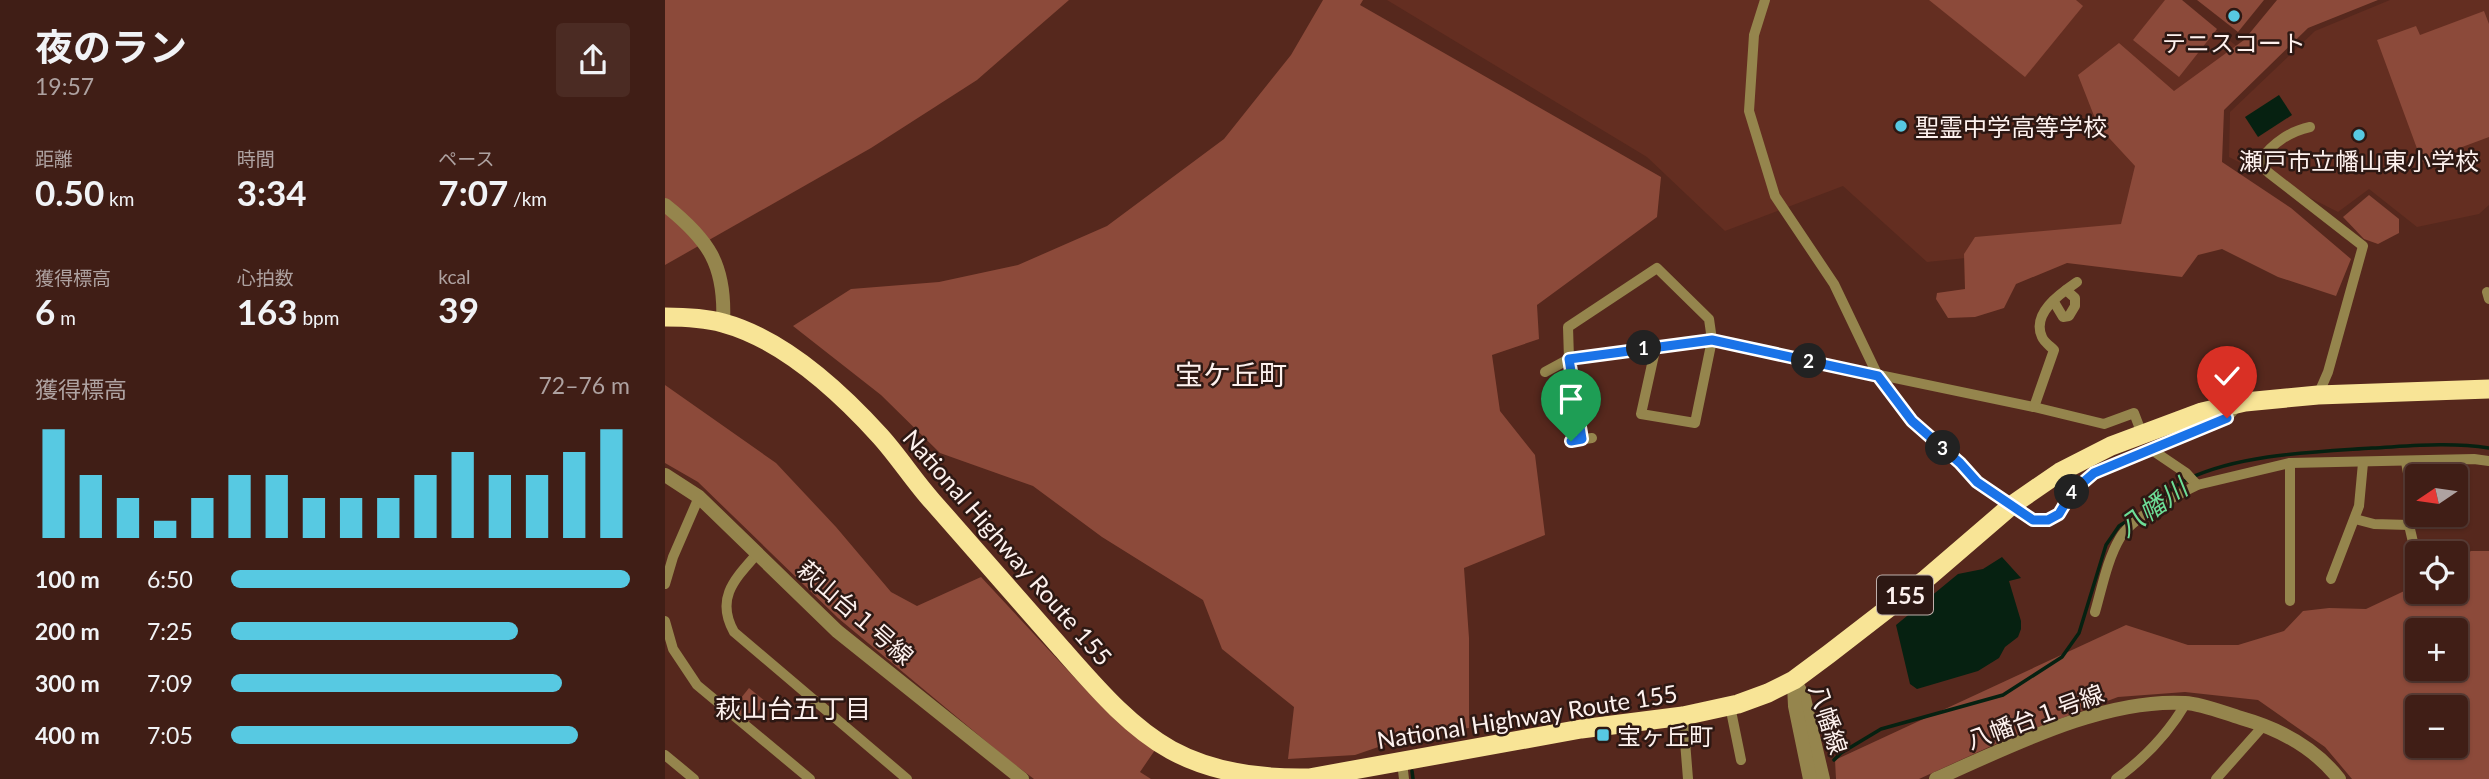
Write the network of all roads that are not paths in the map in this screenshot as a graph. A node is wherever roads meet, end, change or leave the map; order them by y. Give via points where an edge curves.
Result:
1 (1765, 0) edge
2 (2310, 127) dead end
3 (665, 205) edge
4 (2077, 282) dead end
5 (2066, 290) junction
6 (2054, 302) junction
7 (665, 317) edge
8 (723, 323) junction
9 (1712, 340) junction
10 (1655, 346) junction
11 (1569, 359) junction
12 (1545, 372) dead end
13 (1878, 376) junction
14 (2489, 389) edge
15 (2318, 395) junction
16 (2034, 407) junction
17 (1582, 439) dead end
18 (2147, 442) junction
19 (2489, 461) edge
20 (2406, 462) joint
21 (2290, 463) junction
22 (2363, 463) junction
23 (665, 475) edge
24 (2196, 483) junction
25 (699, 498) junction
26 (2012, 505) junction
27 (2355, 519) junction
28 (2405, 525) edge
29 (757, 554) junction
30 (2331, 579) dead end
31 (665, 584) edge
32 (2290, 601) dead end
33 (2095, 612) dead end
34 (665, 621) edge
35 (1794, 680) junction
36 (2186, 702) junction
37 (1730, 706) junction
38 (1683, 716) junction
39 (2264, 725) junction
40 (665, 755) edge
41 (1741, 760) dead end
42 (1403, 770) edge
43 (1014, 777) edge
44 (2334, 777) edge
45 (694, 779) edge
46 (810, 779) edge
47 (907, 779) edge
48 (1688, 779) edge
49 (1810, 779) edge
50 (1823, 779) edge
51 (1936, 779) edge
52 (2116, 779) edge
53 (2216, 779) edge

1 - 13 street via 1755,35 1749,111 1775,196 1834,284
2 - 15 street via 2295,130 2261,160 2305,203 2363,246
3 - 8 street via 710,250 725,296
4 - 5 street
5 - 6 street
5 - 6 street via 2075,298 2069,316 2063,317
6 - 16 street via 2042,314 2042,338 2054,350
7 - 8 highway, National Highway Route 155 / 155
8 - 42 highway, National Highway Route 155 / 155 via 789,355 826,380 881,437 1090,680 1171,750 1228,772 1286,779
9 - 10 street
9 - 10 street via 1695,423 1641,414
9 - 11 street via 1709,319 1657,268 1568,327
9 - 13 street
10 - 11 street
11 - 12 street
11 - 17 street
13 - 16 street
13 - 26 street via 1912,421 1977,482
14 - 15 highway, National Highway Route 155 / 155
15 - 18 highway, National Highway Route 155 / 155 via 2203,412
16 - 18 street via 2104,424 2134,413
18 - 24 street
18 - 26 highway, National Highway Route 155 / 155 via 2111,446 2060,472
18 - 26 street via 2094,473 2072,492 2059,514 2048,520 2033,520
19 - 20 street
20 - 22 street
21 - 22 street
21 - 24 street
21 - 32 street
22 - 27 street
23 - 25 street, 萩山台１号線
24 - 33 street via 2126,529 2111,558
25 - 29 street, 萩山台１号線
25 - 31 street
26 - 35 highway, National Highway Route 155 / 155 via 1926,579
27 - 28 street
27 - 30 street
29 - 43 street, 萩山台１号線 via 838,631
29 - 47 street via 731,584 726,606 734,632
34 - 46 street via 673,649 697,685
35 - 37 highway, National Highway Route 155 / 155
35 - 49 street, 八幡線
35 - 50 street, 八幡線 via 1804,698
36 - 39 street, 八幡台１号線
36 - 51 street, 八幡台１号線 via 2129,706 2058,728
36 - 52 street via 2160,742
37 - 38 highway, National Highway Route 155 / 155
37 - 41 street
38 - 42 highway, National Highway Route 155 / 155 via 1581,729
38 - 48 street
39 - 44 street, 八幡台１号線 via 2306,746
39 - 53 street
40 - 45 street

